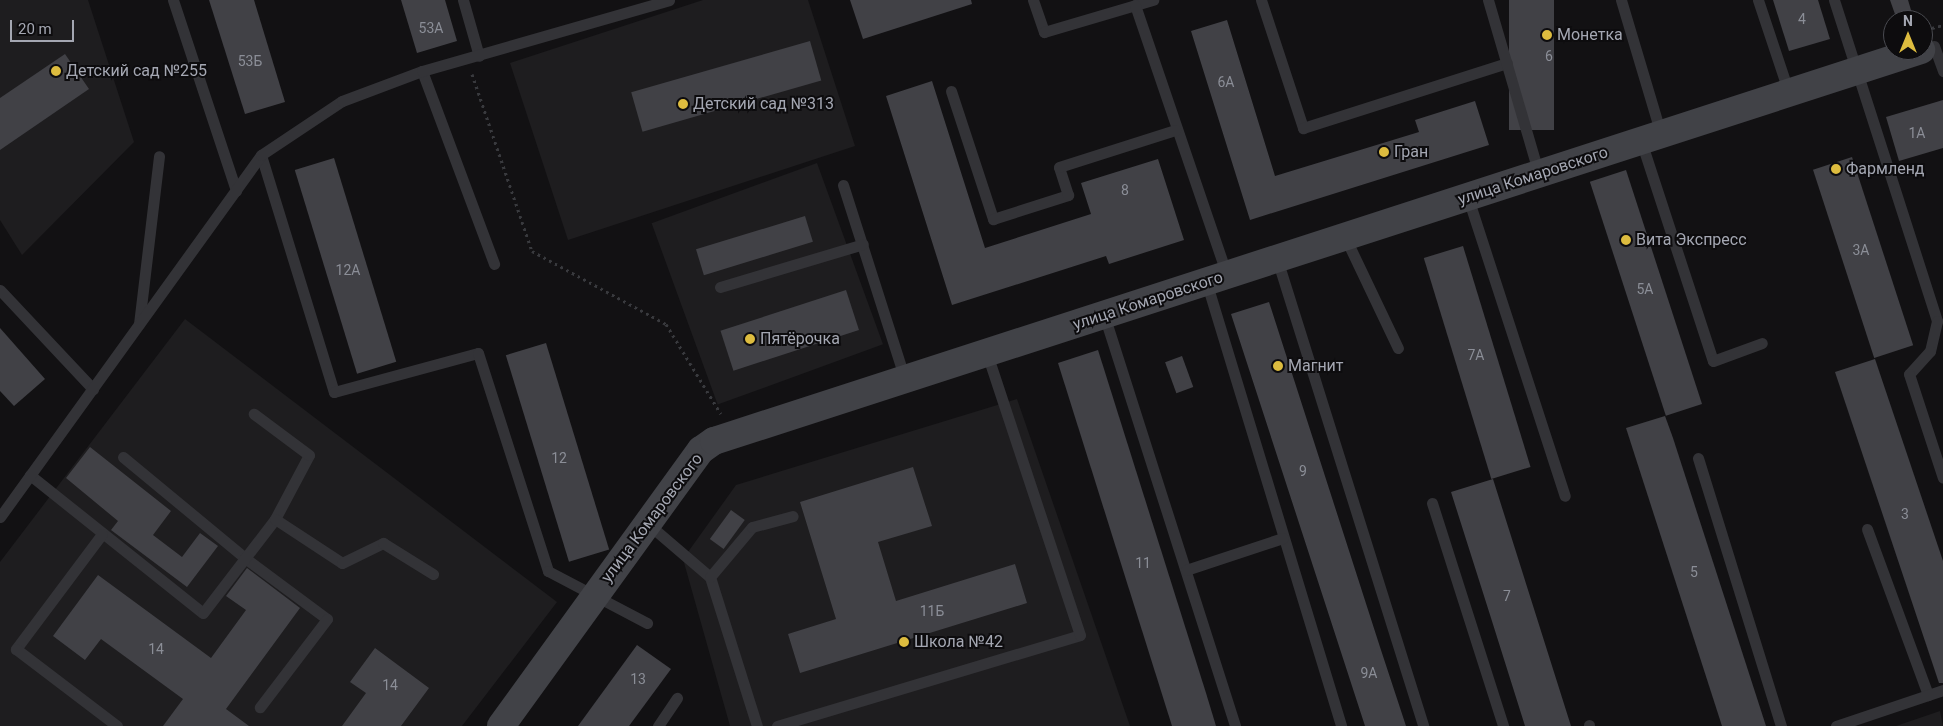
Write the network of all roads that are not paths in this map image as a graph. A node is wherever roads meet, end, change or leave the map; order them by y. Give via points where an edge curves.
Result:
1 (173, 0) edge
2 (463, 0) edge
3 (1033, 0) edge
4 (1153, 0) edge
5 (1261, 0) edge
6 (1488, 0) edge
7 (1621, 0) edge
8 (1758, 0) edge
9 (1834, 0) edge
10 (664, 1) edge
11 (1135, 5) junction
12 (1933, 53) edge
13 (473, 58) junction
14 (1890, 60) edge
15 (1507, 63) junction
16 (422, 71) junction
17 (1856, 71) junction
18 (1943, 72) edge
19 (951, 91) dead end
20 (1789, 93) junction
21 (1175, 130) junction
22 (1651, 138) junction
23 (262, 155) junction
24 (159, 156) dead end
25 (1539, 174) junction
26 (843, 186) dead end
27 (236, 191) junction
28 (1468, 198) junction
29 (1345, 237) junction
30 (863, 244) junction
31 (1277, 259) junction
32 (494, 264) dead end
33 (1217, 278) junction
34 (720, 287) dead end
35 (0, 290) edge
36 (1104, 315) junction
37 (138, 326) junction
38 (1762, 343) dead end
39 (1398, 348) dead end
40 (987, 353) junction
41 (905, 379) junction
42 (93, 389) junction
43 (254, 414) dead end
44 (123, 457) dead end
45 (1698, 458) dead end
46 (30, 475) junction
47 (1943, 478) edge
48 (1566, 496) dead end
49 (1432, 503) dead end
50 (793, 516) dead end
51 (0, 517) edge
52 (275, 520) junction
53 (647, 523) junction
54 (1867, 529) dead end
55 (102, 534) junction
56 (1283, 538) junction
57 (245, 558) junction
58 (1186, 570) junction
59 (433, 574) dead end
60 (710, 577) junction
61 (595, 595) junction
62 (647, 623) dead end
63 (1943, 690) edge
64 (1928, 695) junction
65 (678, 698) dead end
66 (260, 707) dead end
67 (117, 726) edge
68 (500, 726) edge
69 (658, 726) edge
70 (756, 726) edge
71 (776, 726) edge
72 (1235, 726) edge
73 (1341, 726) edge
74 (1423, 726) edge
75 (1503, 726) edge
76 (1781, 726) edge
77 (1836, 726) edge

1 - 27 lane
2 - 13 lane
3 - 11 lane via 1044,32
4 - 11 lane
5 - 15 lane via 1303,128
6 - 15 lane
7 - 22 lane
8 - 20 lane
9 - 17 lane
10 - 13 lane
11 - 21 lane
12 - 18 lane
13 - 16 lane
14 - 17 street, улица Комаровского
15 - 25 lane
16 - 23 lane via 342,100
16 - 32 lane
17 - 20 street, улица Комаровского
17 - 47 lane via 1937,321 1930,351 1909,374
19 - 21 lane via 993,219 1068,196 1059,167
20 - 22 street, улица Комаровского
21 - 33 lane
22 - 25 street, улица Комаровского
22 - 38 lane via 1712,361
23 - 27 lane
23 - 61 lane via 334,392 478,353 548,571
24 - 37 lane
25 - 28 street, улица Комаровского
26 - 30 lane
27 - 37 lane
28 - 29 street, улица Комаровского
28 - 48 lane
29 - 31 street, улица Комаровского
29 - 39 lane
30 - 34 lane
30 - 41 lane
31 - 33 street, улица Комаровского
31 - 74 lane
33 - 36 street, улица Комаровского
33 - 56 lane
35 - 42 lane
36 - 40 street, улица Комаровского
36 - 58 lane
37 - 42 lane
40 - 41 street, улица Комаровского
40 - 71 lane via 1080,635
41 - 53 street, улица Комаровского via 714,441 701,450
42 - 46 lane
43 - 52 lane via 309,454
44 - 57 lane
45 - 76 lane
46 - 51 lane
46 - 55 lane
49 - 75 lane
50 - 60 lane via 752,527
52 - 57 lane
52 - 59 lane via 342,563 383,543
53 - 60 lane
53 - 61 street, улица Комаровского
54 - 64 lane
55 - 57 lane via 203,613
55 - 67 lane via 16,649
56 - 58 lane
56 - 73 lane
57 - 66 lane via 327,619
58 - 72 lane
60 - 70 lane
61 - 62 lane
61 - 68 street, улица Комаровского
63 - 64 lane
64 - 77 lane
65 - 69 lane

